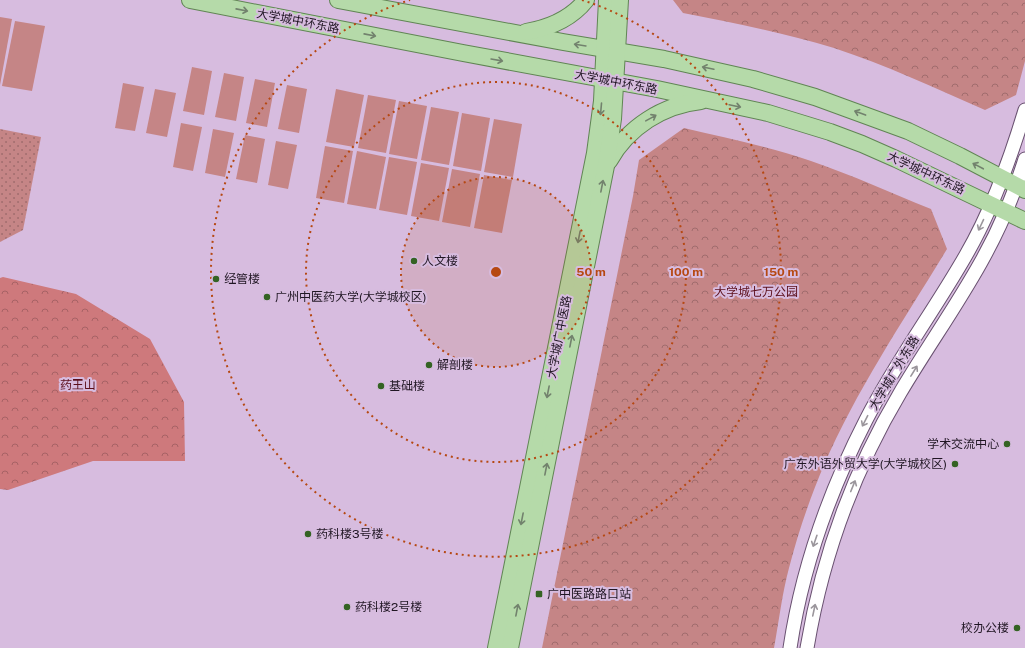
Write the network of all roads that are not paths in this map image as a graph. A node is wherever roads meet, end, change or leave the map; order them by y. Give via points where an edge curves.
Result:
1 (190, 0) edge
2 (338, 0) edge
3 (586, 0) edge
4 (608, 0) edge
5 (620, 0) edge
6 (513, 33) junction
7 (612, 50) junction
8 (610, 81) junction
9 (708, 100) junction
10 (1025, 110) edge
11 (1025, 159) edge
12 (606, 166) junction
13 (1002, 178) junction
14 (1021, 188) edge
15 (991, 204) junction
16 (1006, 211) junction
17 (1025, 221) edge
18 (496, 648) edge
19 (510, 648) edge
20 (790, 648) edge
21 (807, 648) edge

1 -> 8 main road, 大学城中环东路
2 - 6 main road
3 - 6 main road via 574,12 555,24 533,31
4 - 7 main road, 大学城广中医路
5 - 7 main road, 大学城广中医路
7 -> 6 main road
7 - 8 main road, 大学城广中医路
13 -> 7 main road via 908,132 815,96 714,70
8 - 9 main road, 大学城中环东路
8 - 12 main road, 大学城广中医路 via 612,130
8 -> 18 main road, 大学城广中医路
12 -> 9 main road via 627,137 645,121 669,109
9 -> 15 main road, 大学城中环东路 via 768,113 830,132 896,159
10 - 13 street, 大学城广外东路
11 - 14 street, 大学城广外东路
19 -> 12 main road, 大学城广中医路
13 - 14 main road
13 - 15 street, 大学城广外东路
14 - 16 street, 大学城广外东路
15 - 16 main road, 大学城中环东路
15 -> 20 street, 大学城广外东路 via 967,254 866,419 841,471 803,582
16 - 17 main road, 大学城中环东路
21 -> 16 street, 大学城广外东路 via 828,554 848,498 866,458 900,393 981,262

